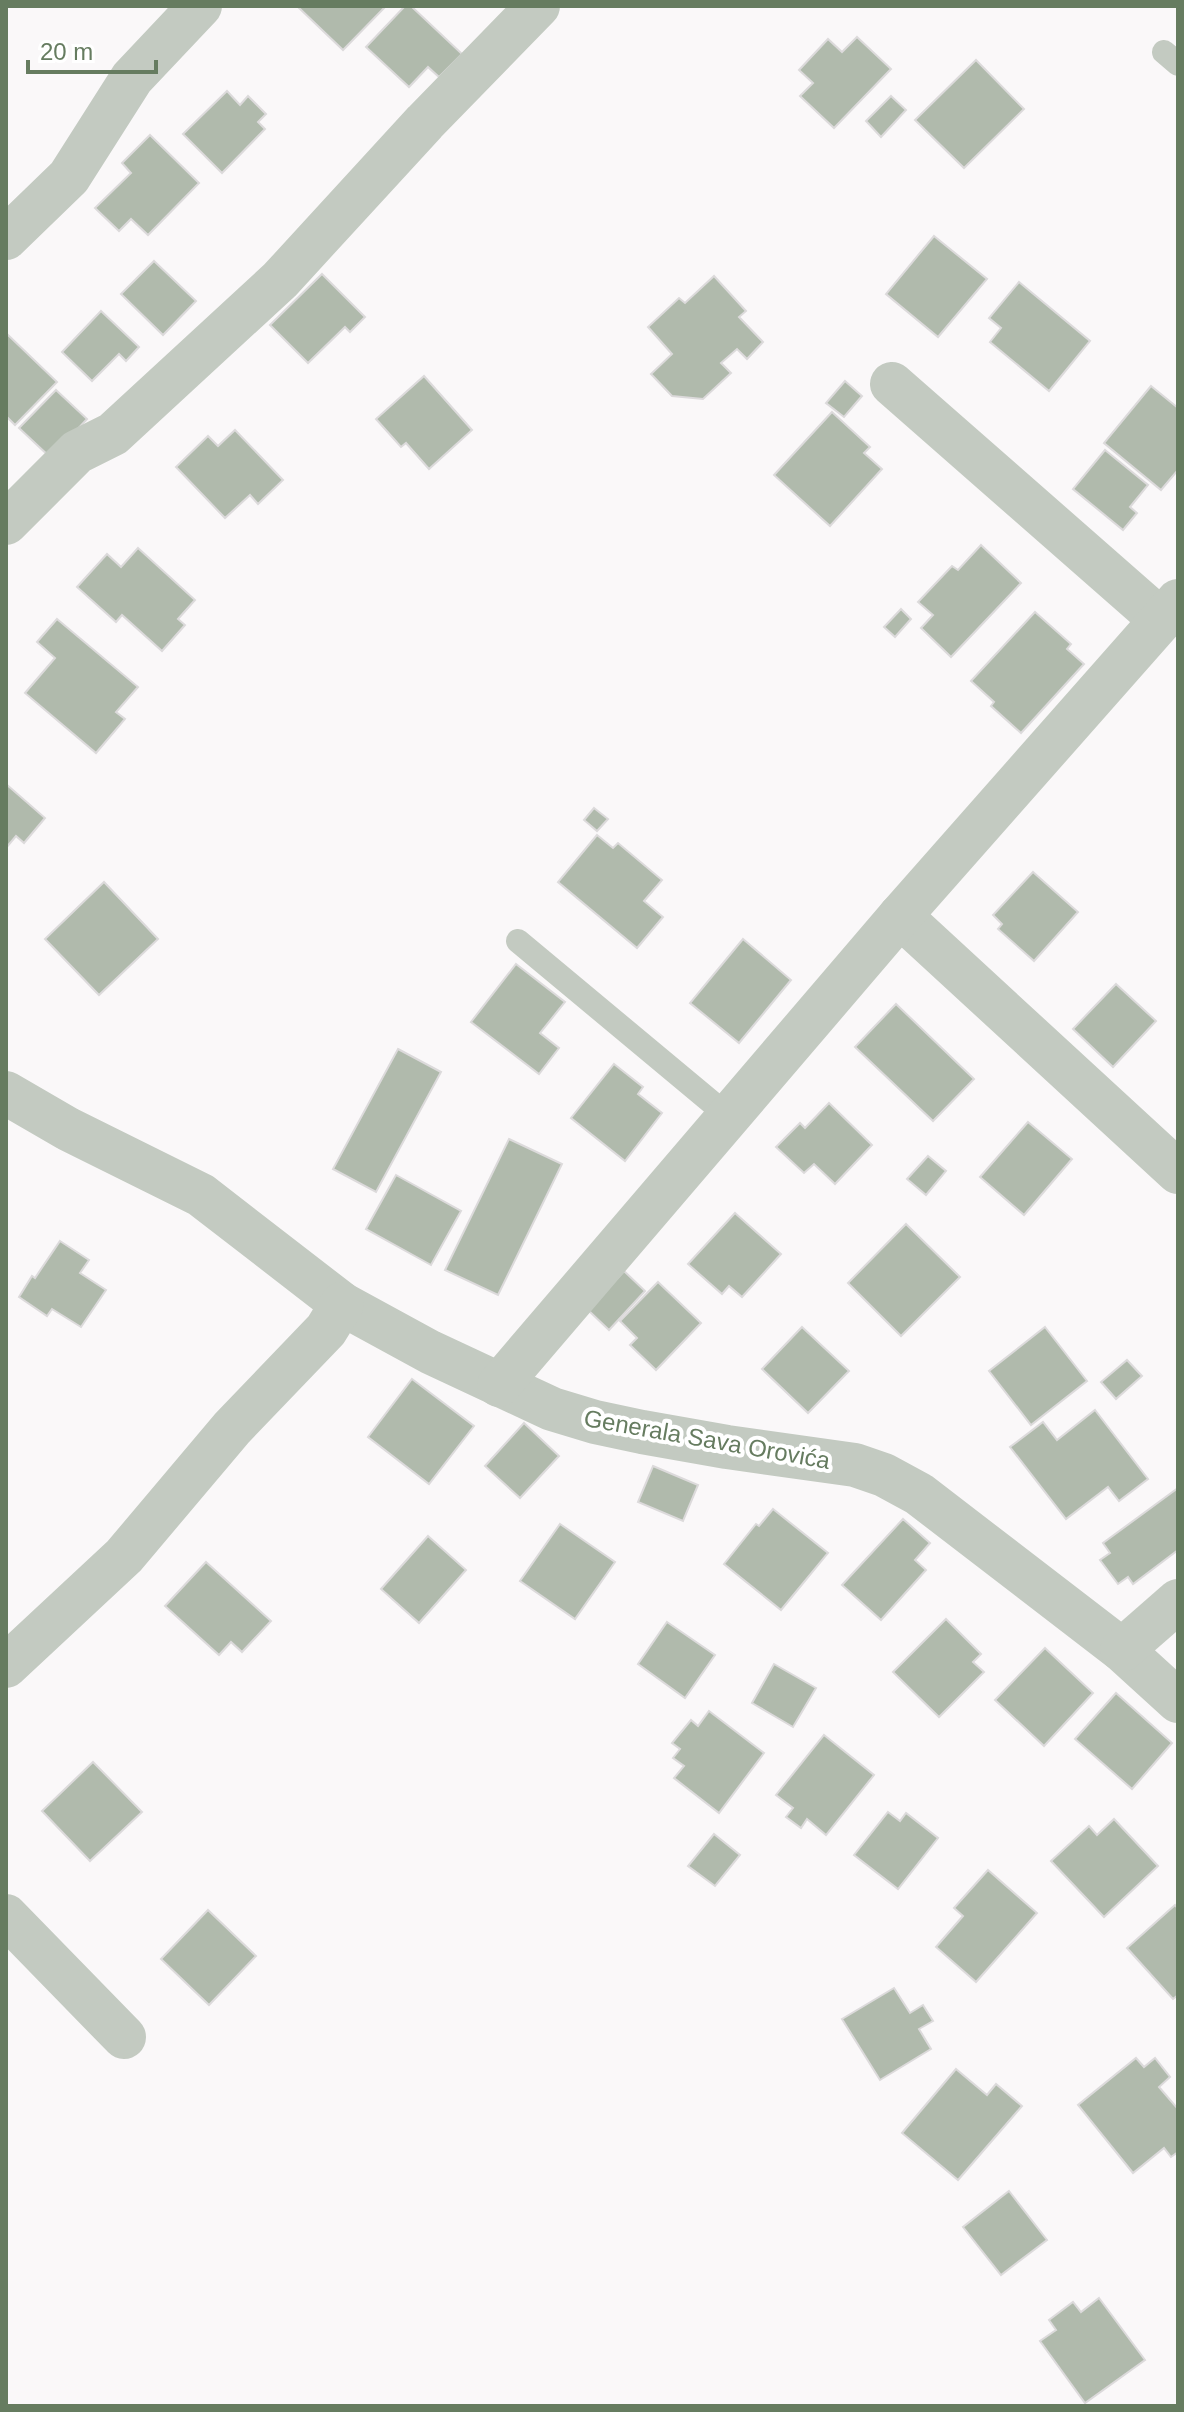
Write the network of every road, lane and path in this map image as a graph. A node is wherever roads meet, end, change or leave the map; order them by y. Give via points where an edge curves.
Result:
1 (200, 6) edge
2 (538, 6) edge
3 (6, 238) edge
4 (892, 384) dead end
5 (6, 523) edge
6 (1170, 611) edge
7 (900, 916) junction
8 (518, 941) dead end
9 (6, 1093) edge
10 (728, 1116) junction
11 (1178, 1172) edge
12 (342, 1304) junction
13 (499, 1385) junction
14 (1178, 1601) edge
15 (1122, 1650) junction
16 (6, 1666) edge
17 (1178, 1701) edge
18 (6, 1916) edge
19 (124, 2037) dead end

1 - 3 street via 132,78 69,177
2 - 5 street via 280,280 113,434 77,452
4 - 6 street
6 - 7 street
7 - 10 street
7 - 11 street
8 - 10 lane
9 - 12 street, Generala Sava Orovića via 201,1195
10 - 13 street
12 - 13 street, Generala Sava Orovića
12 - 16 street via 326,1330 232,1428 124,1556
13 - 15 street, Generala Sava Orovića via 595,1422 855,1465 884,1475 919,1494
14 - 15 street
15 - 17 street, Generala Sava Orovića
18 - 19 street

